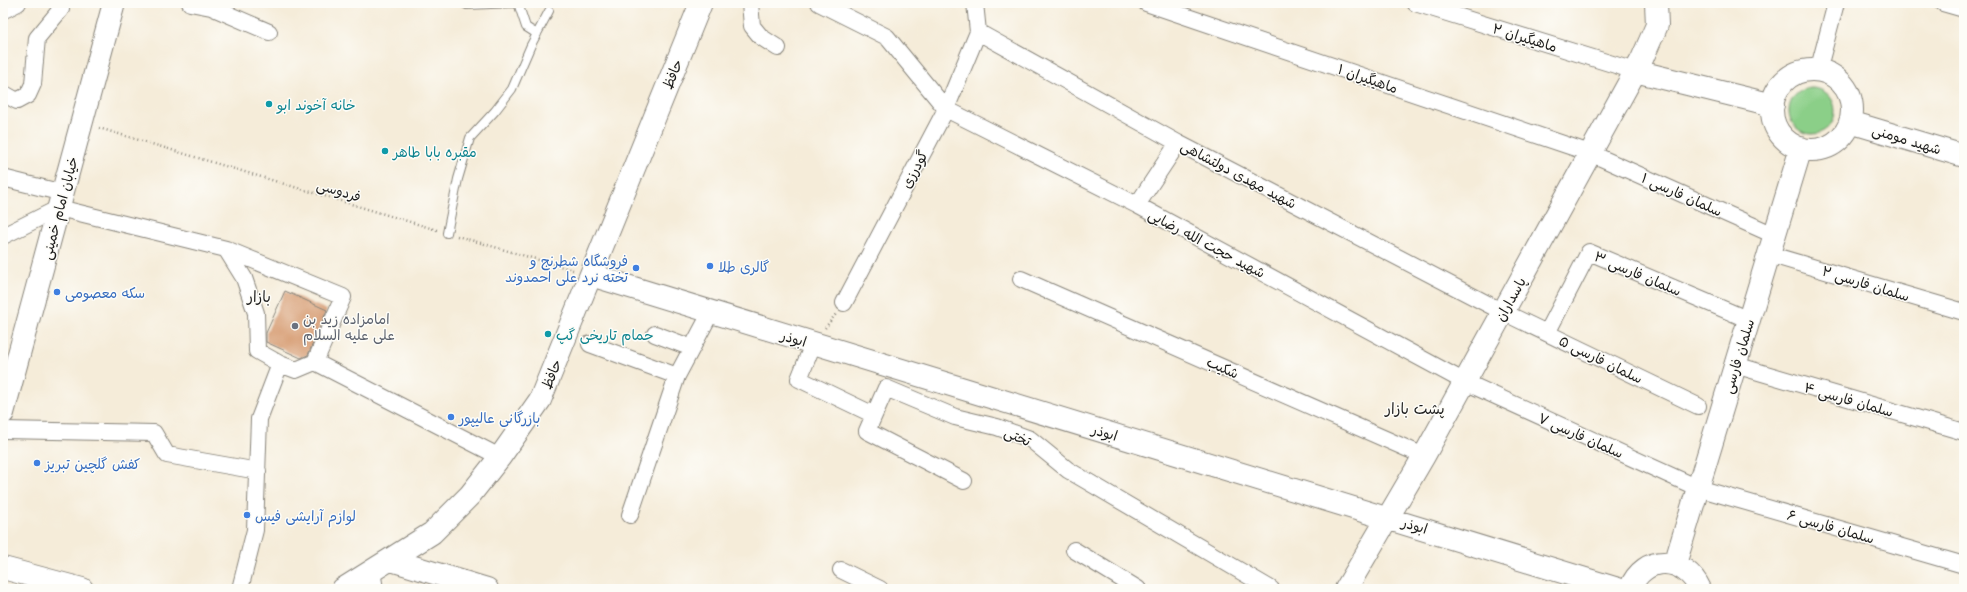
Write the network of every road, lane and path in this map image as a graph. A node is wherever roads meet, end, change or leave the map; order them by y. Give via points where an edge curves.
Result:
1 (3, 3) edge
2 (18, 3) edge
3 (58, 3) edge
4 (114, 3) edge
5 (190, 3) edge
6 (463, 3) edge
7 (517, 3) edge
8 (701, 3) edge
9 (750, 3) edge
10 (819, 3) edge
11 (975, 3) edge
12 (1146, 3) edge
13 (1415, 3) edge
14 (1656, 3) edge
15 (1836, 3) edge
16 (1943, 3) edge
17 (1964, 9) edge
18 (550, 11) dead end
19 (269, 32) dead end
20 (978, 32) junction
21 (537, 34) junction
22 (778, 48) dead end
23 (1635, 71) junction
24 (1818, 71) junction
25 (3, 93) edge
26 (1773, 105) junction
27 (946, 109) junction
28 (1850, 122) junction
29 (82, 123) junction
30 (1178, 143) junction
31 (1801, 148) junction
32 (1590, 153) junction
33 (1964, 156) edge
34 (3, 178) edge
35 (61, 200) junction
36 (1137, 206) junction
37 (447, 233) junction
38 (3, 236) edge
39 (1771, 244) junction
40 (226, 249) junction
41 (591, 275) junction
42 (1021, 279) dead end
43 (844, 303) joint
44 (711, 312) junction
45 (1503, 312) junction
46 (1964, 312) edge
47 (1748, 320) junction
48 (1547, 333) junction
49 (655, 334) dead end
50 (590, 344) dead end
51 (813, 344) junction
52 (692, 348) junction
53 (315, 362) junction
54 (280, 364) junction
55 (1735, 365) junction
56 (677, 376) junction
57 (1465, 382) junction
58 (1698, 406) dead end
59 (3, 414) edge
60 (874, 415) junction
61 (3, 430) edge
62 (1964, 432) edge
63 (1424, 456) junction
64 (500, 457) junction
65 (258, 471) junction
66 (964, 481) dead end
67 (1698, 488) junction
68 (630, 515) dead end
69 (1388, 517) junction
70 (1074, 550) dead end
71 (391, 560) junction
72 (1675, 564) junction
73 (1964, 565) edge
74 (3, 568) edge
75 (841, 570) dead end
76 (374, 580) edge
77 (82, 589) edge
78 (240, 589) edge
79 (343, 589) edge
80 (487, 589) edge
81 (880, 589) edge
82 (1138, 589) edge
83 (1271, 589) edge
84 (1346, 589) edge
85 (1618, 589) edge
86 (1630, 589) edge
87 (1700, 589) edge

1 - 2 street via 6,9
3 - 25 street via 61,9 37,38 34,84 28,95 17,101
4 - 29 street, خیابان امام خمینی
5 - 19 street via 211,8
6 - 7 lane
7 - 21 lane via 526,27
8 - 41 street, حافظ
9 - 22 street via 752,26 761,37
10 - 27 street via 887,38
11 - 20 street
12 - 32 street, ماهیگیران ۱
13 - 23 street, ماهیگیران ۲
14 - 23 street, پاسداران via 1657,25
15 - 24 street
16 - 17 street
18 - 21 lane
20 - 27 street, گودرزی
20 - 30 street, شهید مهدی دولتشاهی
21 - 37 lane via 512,89 470,138 458,179
23 - 26 street
23 - 32 street, پاسداران
24 - 26 street via 1808,70 1788,78 1775,95
24 - 28 street via 1839,80 1846,89 1851,105
26 - 31 street via 1774,122 1782,136
27 - 36 street, شهید حجت الله رضایی
27 - 43 street, گودرزی
28 - 31 street via 1843,135 1831,145
28 - 33 street, شهید مومنی
29 - 35 street, خیابان امام خمینی
29 - 37 path, فردوسی
30 - 36 street
30 - 45 street, شهید مهدی دولتشاهی
31 - 39 street, سلمان فارسی
32 - 39 street, سلمان فارسی ۱
32 - 45 street, پاسداران
34 - 35 street
35 - 38 street
35 - 40 street
35 - 59 street, خیابان امام خمینی
36 - 57 street, شهید حجت الله رضایی
37 - 41 path, فردوسی
39 - 46 street, سلمان فارسی ۲
39 - 47 street, سلمان فارسی
40 - 53 street via 343,297
40 - 54 street via 244,278 256,313 257,351
41 - 44 street, ابوذر
41 - 64 street, حافظ via 540,400
42 - 63 street, شکیب
43 - 51 path
44 - 51 street, ابوذر
44 - 52 street
45 - 48 street, سلمان فارسی ۵
45 - 57 street, پاسداران
47 - 48 street, سلمان فارسی ۳ via 1589,252
47 - 55 street, سلمان فارسی
48 - 58 street, سلمان فارسی ۵
49 - 52 street
50 - 56 street
51 - 60 street via 799,379
51 - 69 street, ابوذر
52 - 56 street
53 - 54 street via 296,370
53 - 64 street
54 - 65 street via 259,419
55 - 62 street, سلمان فارسی ۴
55 - 67 street, سلمان فارسی
56 - 68 street
57 - 63 street, پاسداران
57 - 67 street, سلمان فارسی ۷
60 - 66 street, تختی via 867,431
60 - 83 street, تختی via 886,388 955,417 997,427 1030,439 1068,470
61 - 65 street via 154,433 167,455
63 - 69 street, پاسداران
64 - 71 street, حافظ via 470,496 432,533
65 - 78 street via 255,530
67 - 72 street, سلمان فارسی
67 - 73 street, سلمان فارسی ۶
69 - 84 street, پاسداران
69 - 85 street, ابوذر
70 - 82 street
71 - 76 street, حافظ
71 - 80 street
72 - 86 street via 1651,566 1641,572
72 - 87 street via 1686,569 1695,578
74 - 77 street
75 - 81 street
76 - 79 street, حافظ

